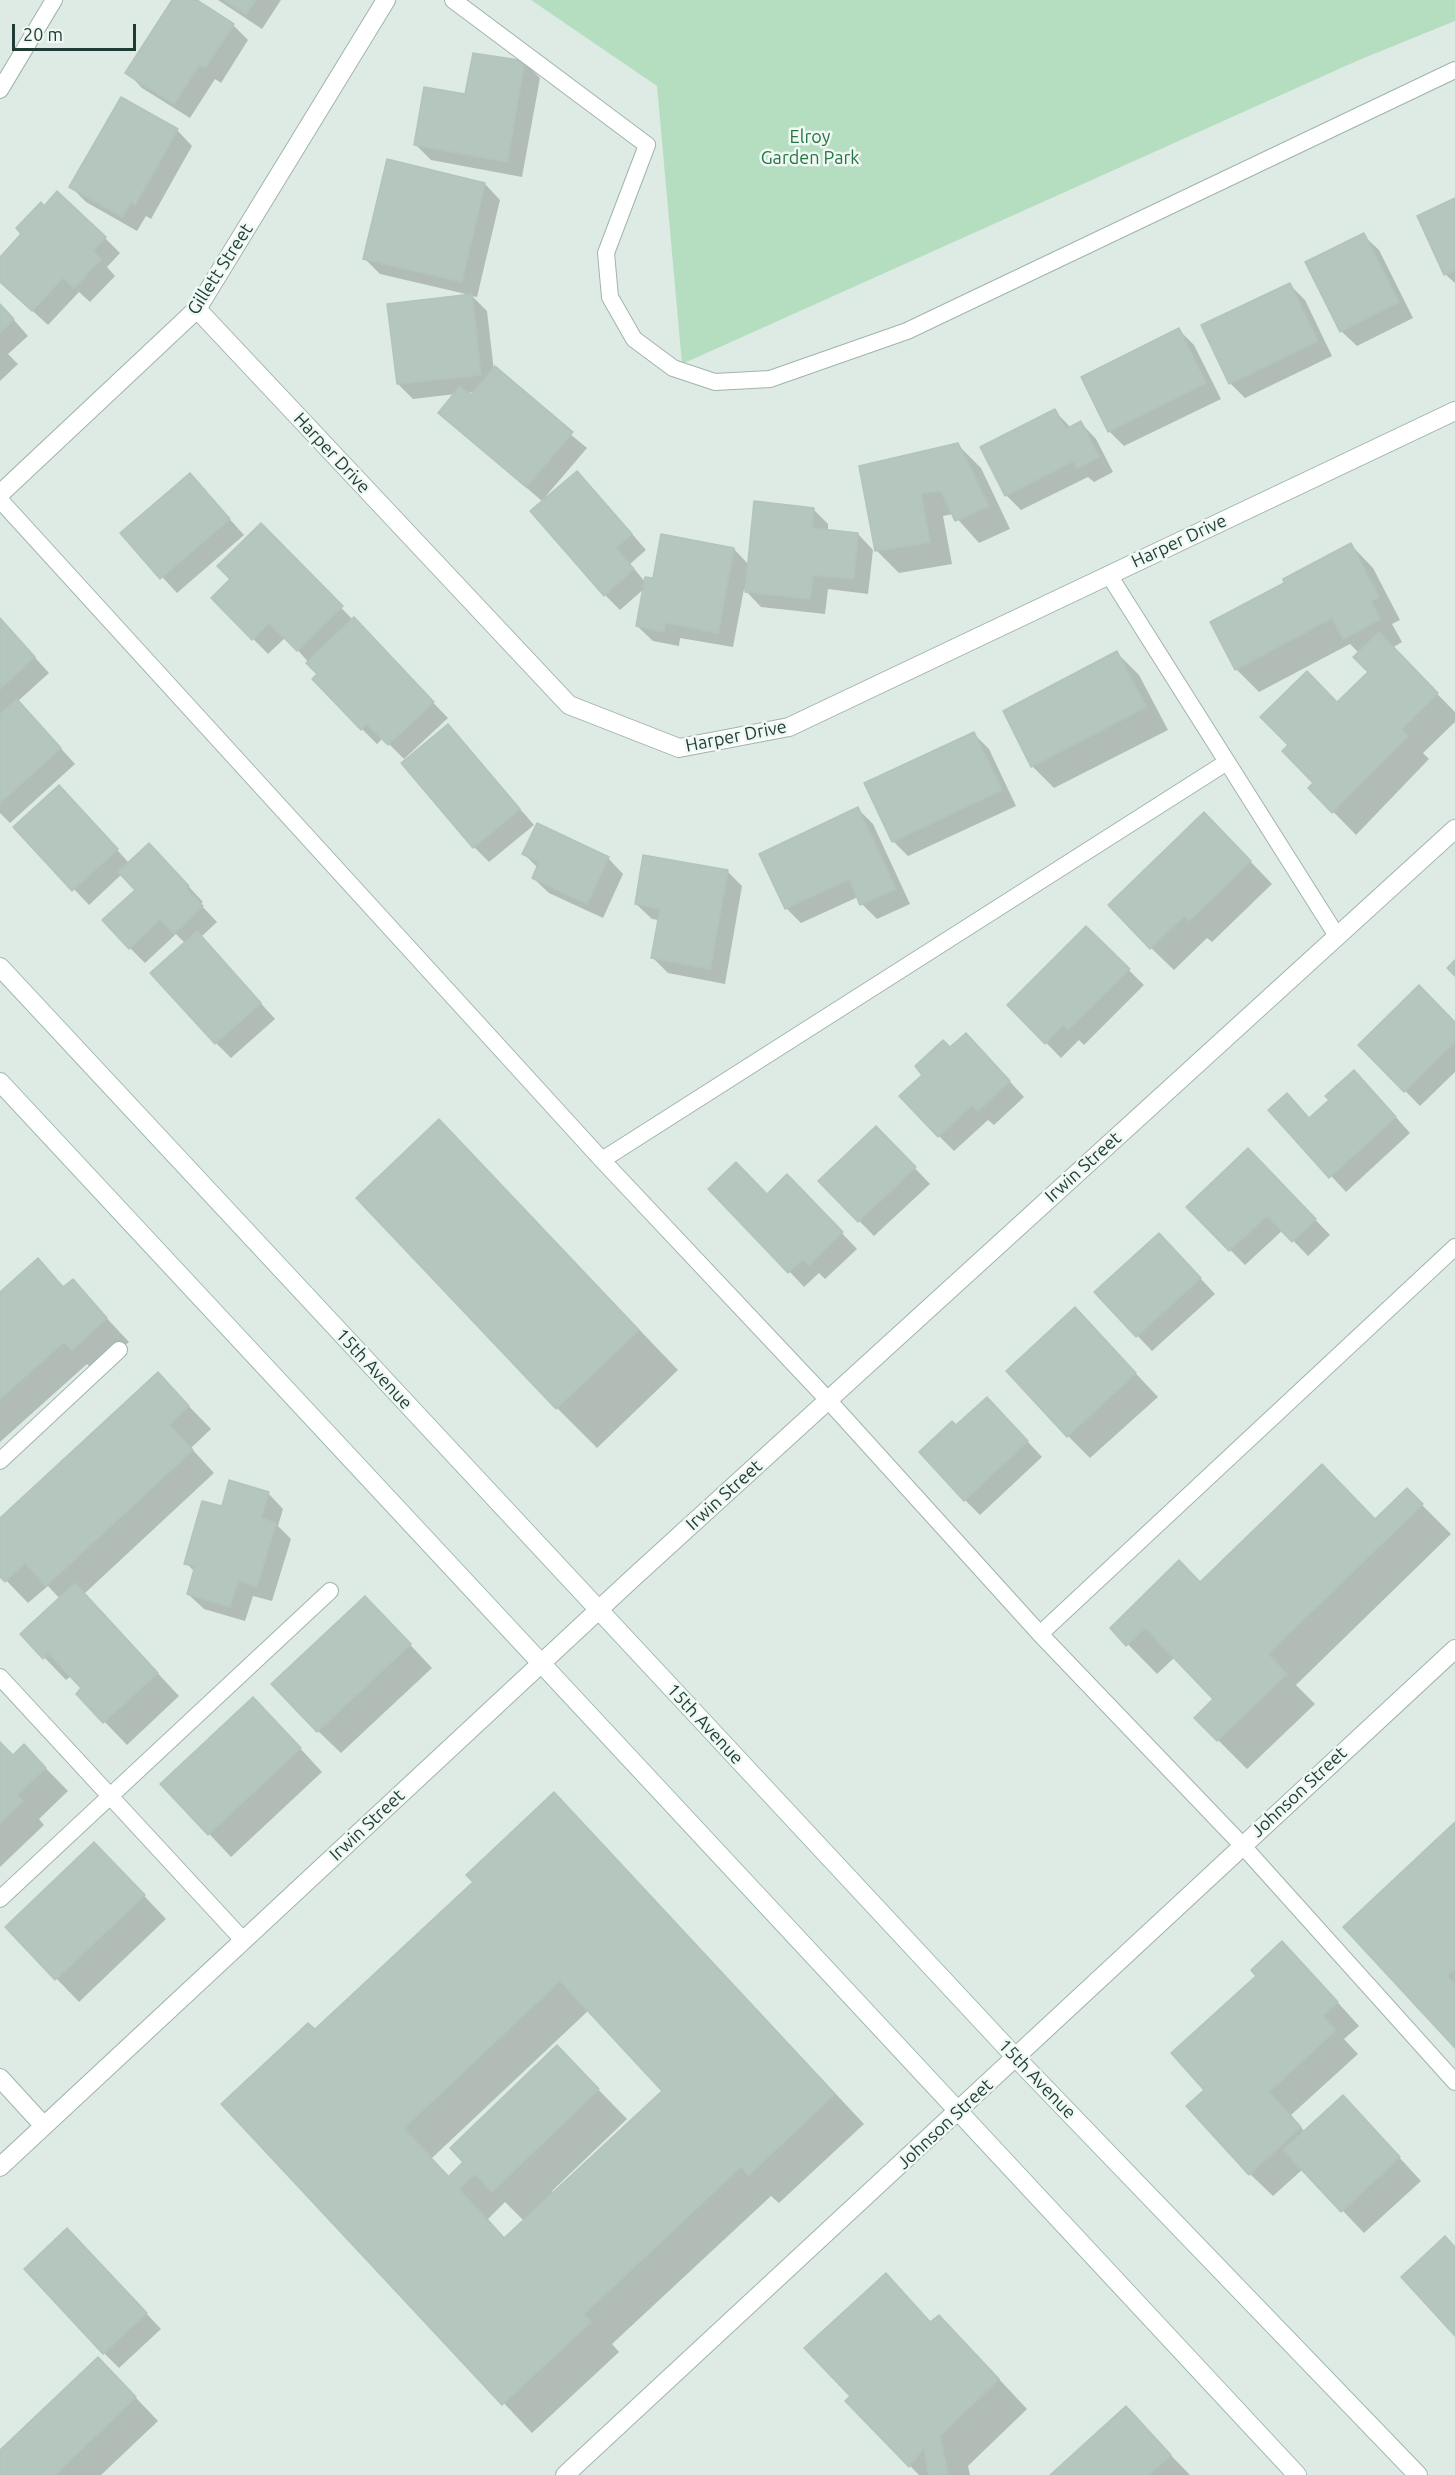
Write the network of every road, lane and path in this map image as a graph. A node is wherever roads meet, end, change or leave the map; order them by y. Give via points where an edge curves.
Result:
1 (54, 0) edge
2 (386, 0) edge
3 (453, 0) edge
4 (1455, 70) edge
5 (0, 90) edge
6 (197, 309) junction
7 (1455, 411) edge
8 (0, 494) edge
9 (0, 500) edge
10 (1109, 575) junction
11 (1227, 762) junction
12 (1455, 829) edge
13 (1337, 936) junction
14 (0, 967) edge
15 (0, 1082) edge
16 (602, 1160) junction
17 (1455, 1247) edge
18 (119, 1350) dead end
19 (828, 1400) junction
20 (0, 1461) edge
21 (330, 1591) dead end
22 (598, 1610) junction
23 (1040, 1634) junction
24 (1455, 1649) edge
25 (542, 1662) junction
26 (0, 1677) edge
27 (110, 1797) junction
28 (1242, 1845) junction
29 (0, 1899) edge
30 (243, 1940) junction
31 (1016, 2058) junction
32 (0, 2078) edge
33 (1455, 2082) edge
34 (959, 2110) junction
35 (44, 2126) junction
36 (0, 2167) edge
37 (565, 2475) edge
38 (1297, 2475) edge
39 (1418, 2475) edge

1 - 5 lane
2 - 6 street, Gillett Street
3 - 4 lane via 647,145 606,253 610,297 634,339 673,368 715,382 770,379 907,331
6 - 8 street, Gillett Street
6 - 10 street, Harper Drive via 569,705 680,748 789,727
7 - 10 street, Harper Drive
9 - 16 lane
10 - 11 lane
11 - 13 lane
11 - 16 lane
12 - 13 street, Irwin Street
13 - 19 street, Irwin Street
14 - 22 street, 15th Avenue
15 - 25 street
16 - 19 lane
17 - 23 lane
18 - 20 lane
19 - 22 street, Irwin Street
19 - 23 lane
21 - 27 lane
22 - 25 street, Irwin Street
22 - 31 street, 15th Avenue
23 - 28 lane
24 - 28 street, Johnson Street
25 - 30 street, Irwin Street
25 - 34 street
26 - 27 lane
27 - 29 lane
27 - 30 lane
28 - 31 street, Johnson Street
28 - 33 lane
30 - 35 street, Irwin Street
31 - 34 street, Johnson Street
31 - 39 street, 15th Avenue
32 - 35 street
34 - 37 street, Johnson Street
34 - 38 street
35 - 36 street, Irwin Street

